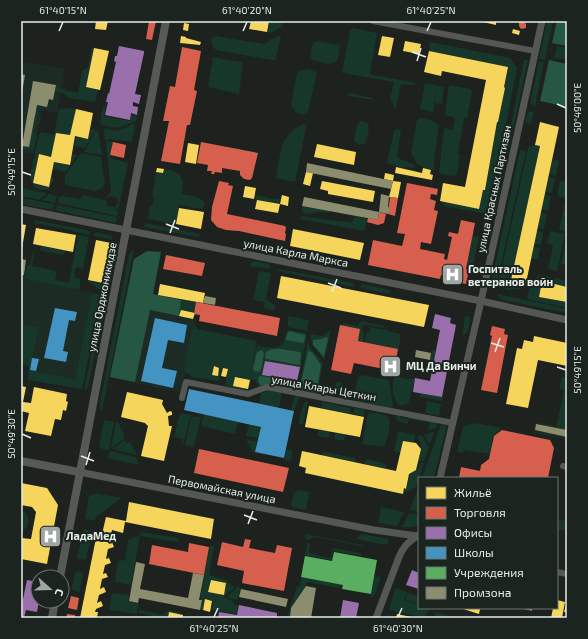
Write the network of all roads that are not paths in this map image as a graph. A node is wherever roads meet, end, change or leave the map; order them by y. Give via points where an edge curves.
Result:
1 (166, 21) edge
2 (373, 21) edge
3 (542, 21) edge
4 (535, 51) junction
5 (21, 209) edge
6 (126, 231) junction
7 (481, 301) junction
8 (567, 320) edge
9 (182, 398) dead end
10 (453, 423) junction
11 (21, 461) edge
12 (79, 472) junction
13 (440, 477) edge
14 (418, 537) edge
15 (61, 569) edge
16 (376, 618) edge

1 - 6 main road, улица Орджоникидзе
2 - 4 street
3 - 4 street, улица Красных Партизан
4 - 7 street, улица Красных Партизан
5 - 6 street, улица Карла Маркса
6 - 7 street, улица Карла Маркса
6 - 12 main road, улица Орджоникидзе
7 - 8 street, улица Карла Маркса
7 - 10 street, улица Красных Партизан
9 - 10 street, улица Клары Цеткин via 186,382 248,394 267,387
10 - 13 street, улица Красных Партизан
11 - 12 main road, Первомайская улица
12 - 14 street, Первомайская улица
12 - 15 main road, улица Орджоникидзе
14 - 16 street via 402,549

